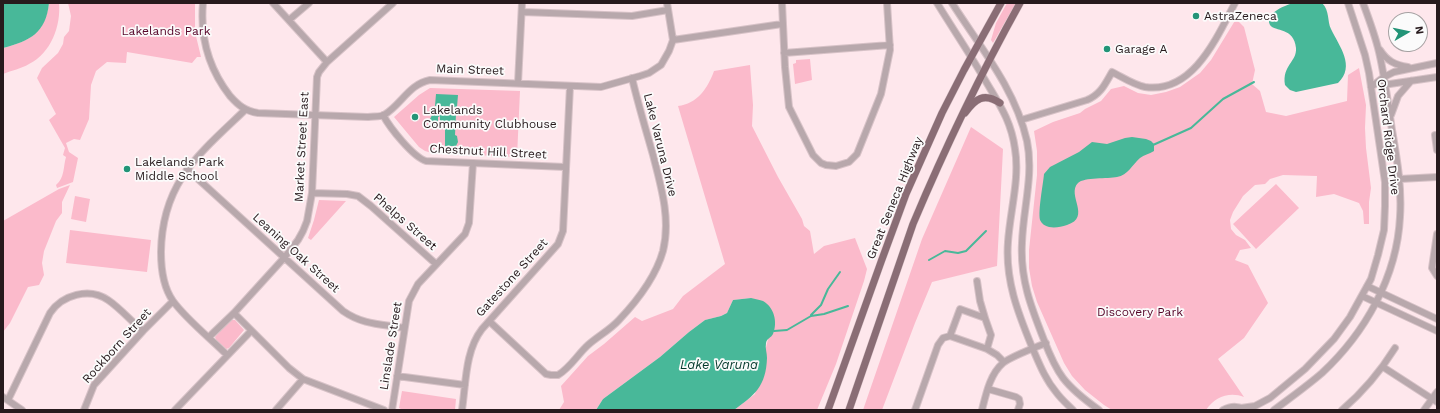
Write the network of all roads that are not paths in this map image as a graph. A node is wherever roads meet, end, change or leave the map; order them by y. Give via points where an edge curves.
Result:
1 (203, 3) edge
2 (273, 3) edge
3 (308, 3) edge
4 (393, 3) edge
5 (522, 3) edge
6 (667, 3) edge
7 (782, 3) edge
8 (887, 3) edge
9 (937, 3) edge
10 (952, 3) edge
11 (1001, 3) edge
12 (1020, 3) edge
13 (1235, 3) edge
14 (1348, 3) edge
15 (1364, 3) edge
16 (668, 10) junction
17 (522, 12) junction
18 (289, 20) junction
19 (782, 24) junction
20 (673, 40) junction
21 (980, 43) junction
22 (1377, 43) junction
23 (890, 45) junction
24 (784, 53) junction
25 (972, 57) junction
26 (990, 57) junction
27 (327, 62) junction
28 (1437, 63) edge
29 (1412, 67) junction
30 (982, 73) junction
31 (1384, 77) junction
32 (1437, 77) edge
33 (632, 78) junction
34 (1411, 81) junction
35 (518, 83) junction
36 (1386, 85) junction
37 (570, 86) junction
38 (1371, 87) junction
39 (1000, 103) junction
40 (245, 110) junction
41 (314, 115) junction
42 (383, 115) junction
43 (1390, 116) junction
44 (1021, 120) junction
45 (952, 135) junction
46 (1436, 135) dead end
47 (1437, 150) edge
48 (473, 163) junction
49 (565, 167) junction
50 (187, 169) junction
51 (1437, 178) edge
52 (1400, 179) junction
53 (312, 193) junction
54 (1437, 234) edge
55 (284, 258) junction
56 (436, 264) junction
57 (1437, 276) edge
58 (976, 281) dead end
59 (1367, 286) junction
60 (1381, 292) junction
61 (1362, 296) junction
62 (173, 301) junction
63 (1376, 302) junction
64 (234, 313) junction
65 (985, 318) junction
66 (1437, 320) edge
67 (489, 322) junction
68 (404, 328) junction
69 (251, 330) junction
70 (143, 331) junction
71 (1437, 331) edge
72 (950, 336) junction
73 (209, 337) junction
74 (1046, 343) junction
75 (1033, 348) junction
76 (1394, 348) dead end
77 (987, 349) junction
78 (227, 355) junction
79 (1004, 362) junction
80 (1383, 367) junction
81 (397, 376) junction
82 (304, 379) junction
83 (466, 385) junction
84 (988, 389) junction
85 (1437, 392) edge
86 (5, 398) edge
87 (1435, 400) edge
88 (1243, 409) edge
89 (22, 410) edge
90 (84, 410) edge
91 (175, 410) edge
92 (276, 410) edge
93 (384, 410) edge
94 (392, 410) edge
95 (462, 410) edge
96 (828, 410) edge
97 (849, 410) edge
98 (915, 410) edge
99 (982, 410) edge
100 (1018, 410) edge
101 (1073, 410) edge
102 (1099, 410) edge
103 (1223, 410) edge
104 (1274, 410) edge
105 (1342, 410) edge
106 (1424, 410) edge

1 - 40 street via 203,33 210,63 227,91
2 - 18 street
3 - 18 street
4 - 27 street, Market Street East
5 - 17 street
6 - 16 street
7 - 19 street
8 - 23 street
9 - 25 street
10 - 21 street
11 - 21 main road, Great Seneca Highway
12 - 26 main road
13 - 44 street via 1207,54 1190,72 1177,81 1164,86 1144,86 1112,72 1096,96
14 - 38 street, Orchard Ridge Drive via 1365,55
15 - 22 street, Orchard Ridge Drive
16 - 17 street via 632,16
16 - 20 street
17 - 35 street
18 - 27 street
19 - 20 street
19 - 24 street
20 - 33 street, Main Street via 661,65 649,73
21 - 25 main road, Great Seneca Highway
21 - 26 street
22 - 29 street via 1389,61
22 - 31 street, Orchard Ridge Drive
23 - 24 street
23 - 24 street via 881,94 860,150 849,162 836,166 821,163 813,155 790,110
25 - 30 street
25 - 96 main road, Great Seneca Highway via 942,113 906,194
26 - 30 main road
26 - 44 street
27 - 41 street, Market Street East via 317,77
28 - 29 street
29 - 31 street
30 - 39 street
30 - 45 main road
31 - 36 street, Orchard Ridge Drive
31 - 38 street
32 - 34 street
33 - 37 street, Main Street via 601,87
33 - 67 street, Lake Varuna Drive via 661,184 666,228 663,252 646,286 619,320 589,344 558,375 546,374
34 - 36 street
34 - 43 street via 1398,96
35 - 37 street, Main Street
35 - 42 street, Main Street via 422,81
36 - 38 street
36 - 43 street, Orchard Ridge Drive
37 - 49 street, Gatestone Street
38 - 59 street, Orchard Ridge Drive via 1385,182 1385,206 1384,230
39 - 45 main road via 987,98 975,101
39 - 75 street via 1007,117 1016,154 1008,241 1008,274 1013,297
40 - 41 street via 258,113
40 - 50 street
41 - 42 street
41 - 53 street, Market Street East
42 - 48 street, Chestnut Hill Street via 414,154 421,159 432,162
43 - 52 street, Orchard Ridge Drive
44 - 74 street via 1029,162 1022,274 1030,304
45 - 97 main road via 913,224
46 - 47 street
48 - 49 street, Chestnut Hill Street
48 - 56 street, Linslade Street via 468,228
49 - 67 street, Gatestone Street via 563,231 558,244
50 - 55 street, Leaning Oak Street
50 - 62 street via 174,189 161,233 163,279
51 - 52 street
52 - 60 street, Orchard Ridge Drive via 1398,233 1392,265
53 - 55 street, Market Street East via 303,231
53 - 56 street, Phelps Street via 358,196
54 - 57 street via 1432,268
55 - 64 street, Market Street East
55 - 68 street, Leaning Oak Street via 352,318
56 - 68 street, Linslade Street via 411,295
58 - 65 street
59 - 60 street
59 - 61 street, Orchard Ridge Drive
60 - 63 street, Orchard Ridge Drive
60 - 66 street
61 - 63 street
61 - 88 street, Orchard Ridge Drive via 1334,339 1305,369 1270,398
62 - 70 street, Rockborn Street
62 - 73 street
63 - 71 street
63 - 104 street, Orchard Ridge Drive via 1364,324 1333,361
64 - 69 street
64 - 73 street, Market Street East
65 - 72 street via 960,308
65 - 77 street via 991,335
67 - 83 street, Gatestone Street via 475,339 469,359
68 - 81 street, Linslade Street
69 - 78 street
69 - 82 street via 289,368
70 - 86 street via 108,300 79,294 67,298 50,313
70 - 90 street, Rockborn Street via 94,386
72 - 77 street
72 - 98 street via 943,338 938,344
73 - 78 street
74 - 75 street
74 - 102 street via 1063,377 1080,396
75 - 79 street
75 - 101 street via 1048,380
76 - 80 street
77 - 79 street
78 - 91 street
79 - 84 street via 995,373
80 - 87 street
80 - 105 street
81 - 83 street
81 - 94 street, Linslade Street
82 - 92 street
82 - 93 street
83 - 95 street, Gatestone Street
84 - 99 street
84 - 100 street via 1019,399
85 - 87 street
86 - 89 street
87 - 106 street
88 - 103 street, Orchard Ridge Drive via 1230,406

